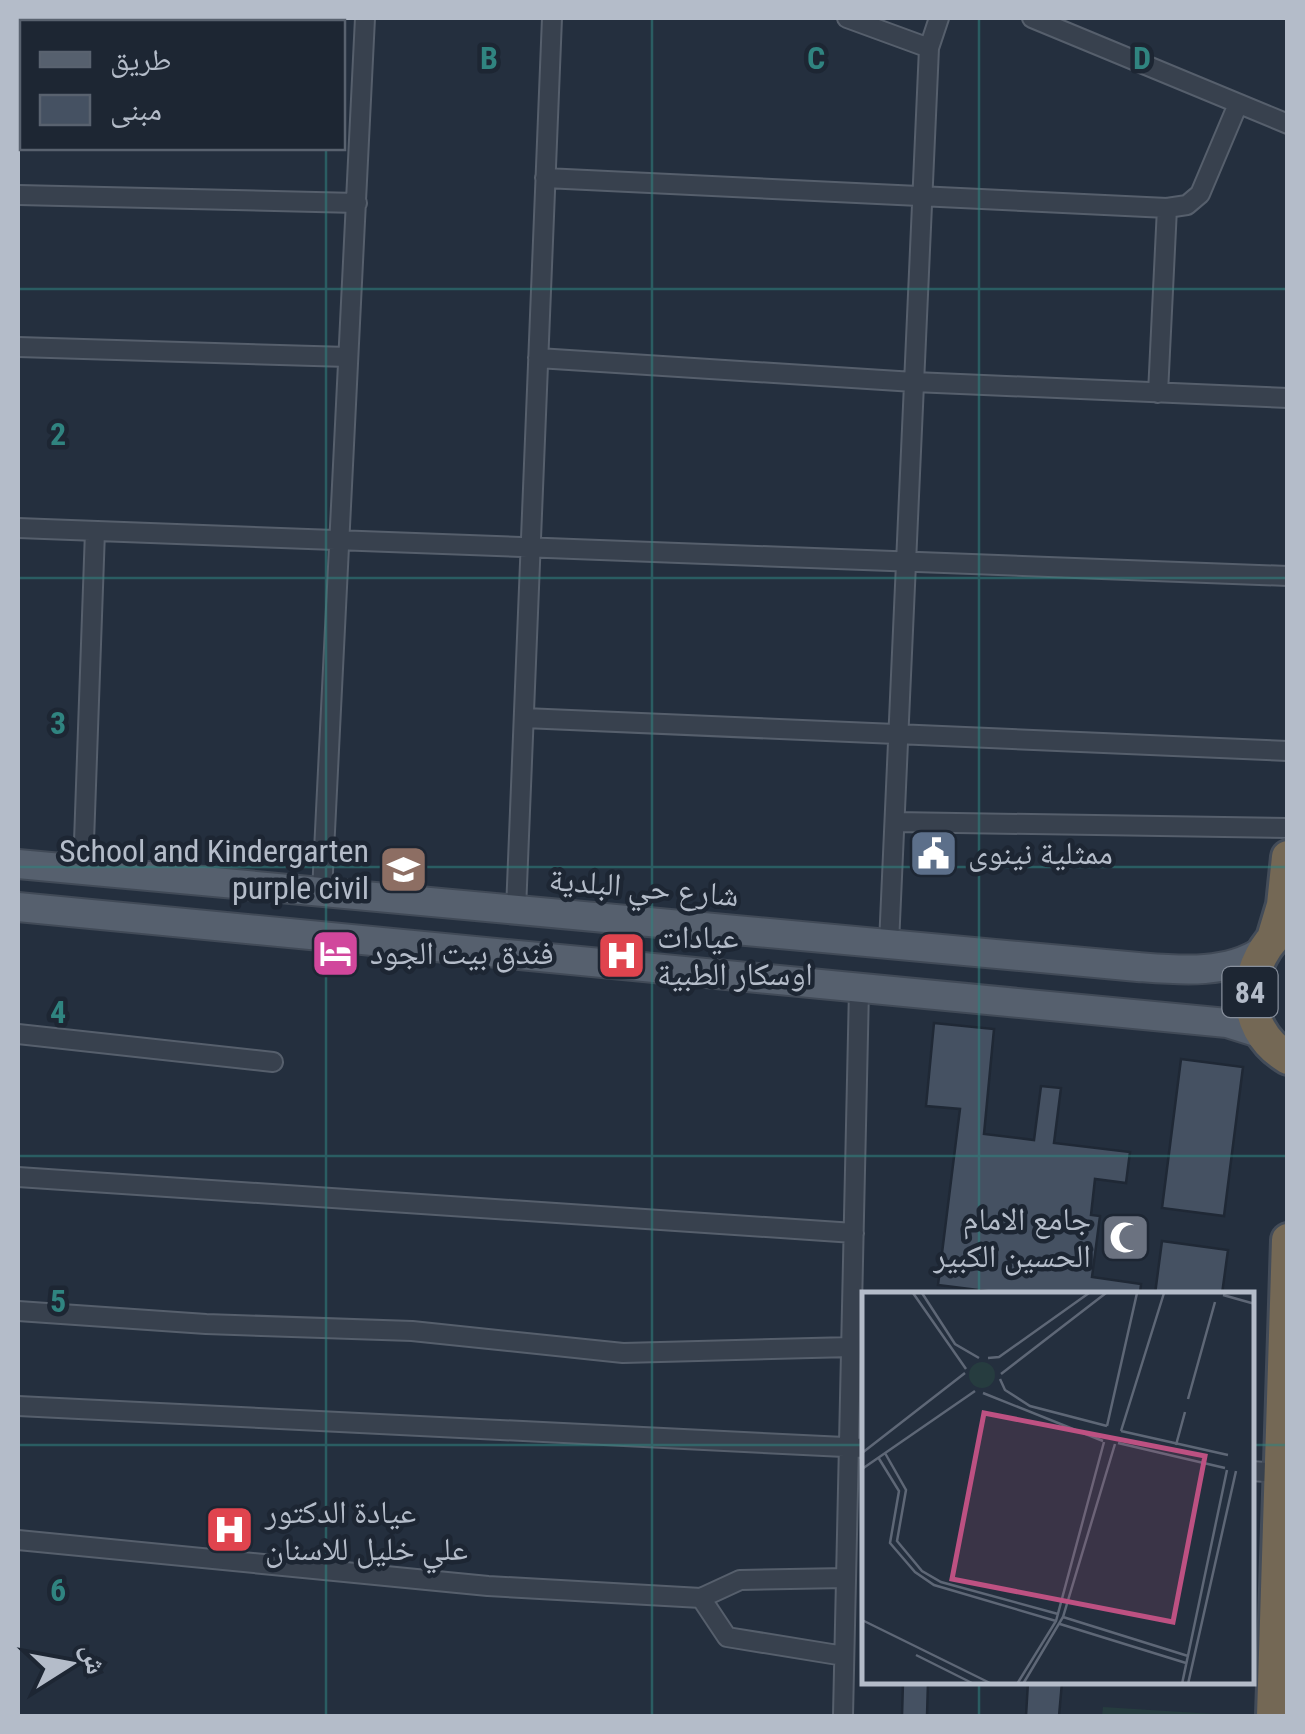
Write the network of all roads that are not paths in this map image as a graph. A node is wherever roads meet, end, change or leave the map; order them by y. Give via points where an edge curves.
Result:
1 (365, 18) edge
2 (552, 18) edge
3 (847, 18) edge
4 (939, 18) edge
5 (1032, 18) edge
6 (929, 48) junction
7 (1238, 104) junction
8 (1288, 124) edge
9 (545, 178) junction
10 (18, 195) edge
11 (922, 199) junction
12 (357, 203) junction
13 (1168, 208) junction
14 (18, 347) edge
15 (348, 357) junction
16 (538, 358) junction
17 (914, 382) junction
18 (1158, 393) junction
19 (1288, 398) edge
20 (18, 528) edge
21 (95, 531) junction
22 (338, 541) junction
23 (530, 549) junction
24 (906, 562) junction
25 (1288, 576) edge
26 (524, 718) junction
27 (898, 735) junction
28 (1288, 751) edge
29 (895, 822) junction
30 (1288, 828) edge
31 (1288, 857) edge
32 (18, 864) edge
33 (83, 870) junction
34 (322, 892) junction
35 (18, 907) edge
36 (516, 910) junction
37 (1274, 937) edge
38 (889, 944) junction
39 (1138, 967) junction
40 (859, 989) junction
41 (1134, 1015) junction
42 (18, 1034) edge
43 (1279, 1054) edge
44 (273, 1062) dead end
45 (18, 1177) edge
46 (854, 1232) junction
47 (1288, 1240) edge
48 (18, 1311) edge
49 (851, 1347) junction
50 (18, 1406) edge
51 (857, 1448) edge
52 (1266, 1472) edge
53 (18, 1540) edge
54 (846, 1578) junction
55 (700, 1598) junction
56 (844, 1656) junction
57 (843, 1716) edge
58 (1273, 1716) edge

1 - 12 street
2 - 9 street
3 - 6 street
4 - 6 street
5 - 7 street
6 - 11 street
7 - 8 street
7 - 13 street via 1200,194 1187,206
9 - 11 street
9 - 16 street
10 - 12 street
11 - 13 street
11 - 17 street
12 - 15 street
13 - 18 street
14 - 15 street
15 - 22 street
16 - 17 street
16 - 23 street
17 - 18 street
17 - 24 street
18 - 19 street
20 - 21 street
21 - 22 street
21 - 33 street
22 - 23 street
22 - 34 street
23 - 24 street
23 - 26 street
24 - 25 street
24 - 27 street
26 - 27 street
26 - 36 street
27 - 28 street
27 - 29 street
29 - 30 street
29 - 38 street
31 - 37 highway, 84
32 - 33 main road, شارع حي البلدية
33 - 34 main road, شارع حي البلدية
34 - 36 main road, شارع حي البلدية
35 - 40 main road
36 - 38 main road, شارع حي البلدية
37 - 39 main road, شارع حي البلدية via 1243,961 1222,966
37 - 43 highway, 84 via 1250,986 1254,1018
38 - 39 main road, شارع حي البلدية
39 - 41 main road via 1147,998
40 - 41 main road
40 - 46 street
41 - 43 main road via 1227,1023
42 - 44 street
45 - 46 street
46 - 49 street
47 - 52 highway
48 - 49 street via 412,1331 623,1353
49 - 51 street
50 - 51 street
51 - 54 street
52 - 58 highway
53 - 55 street via 488,1586
54 - 55 street via 740,1580
54 - 56 street
55 - 56 street via 727,1637
56 - 57 street

